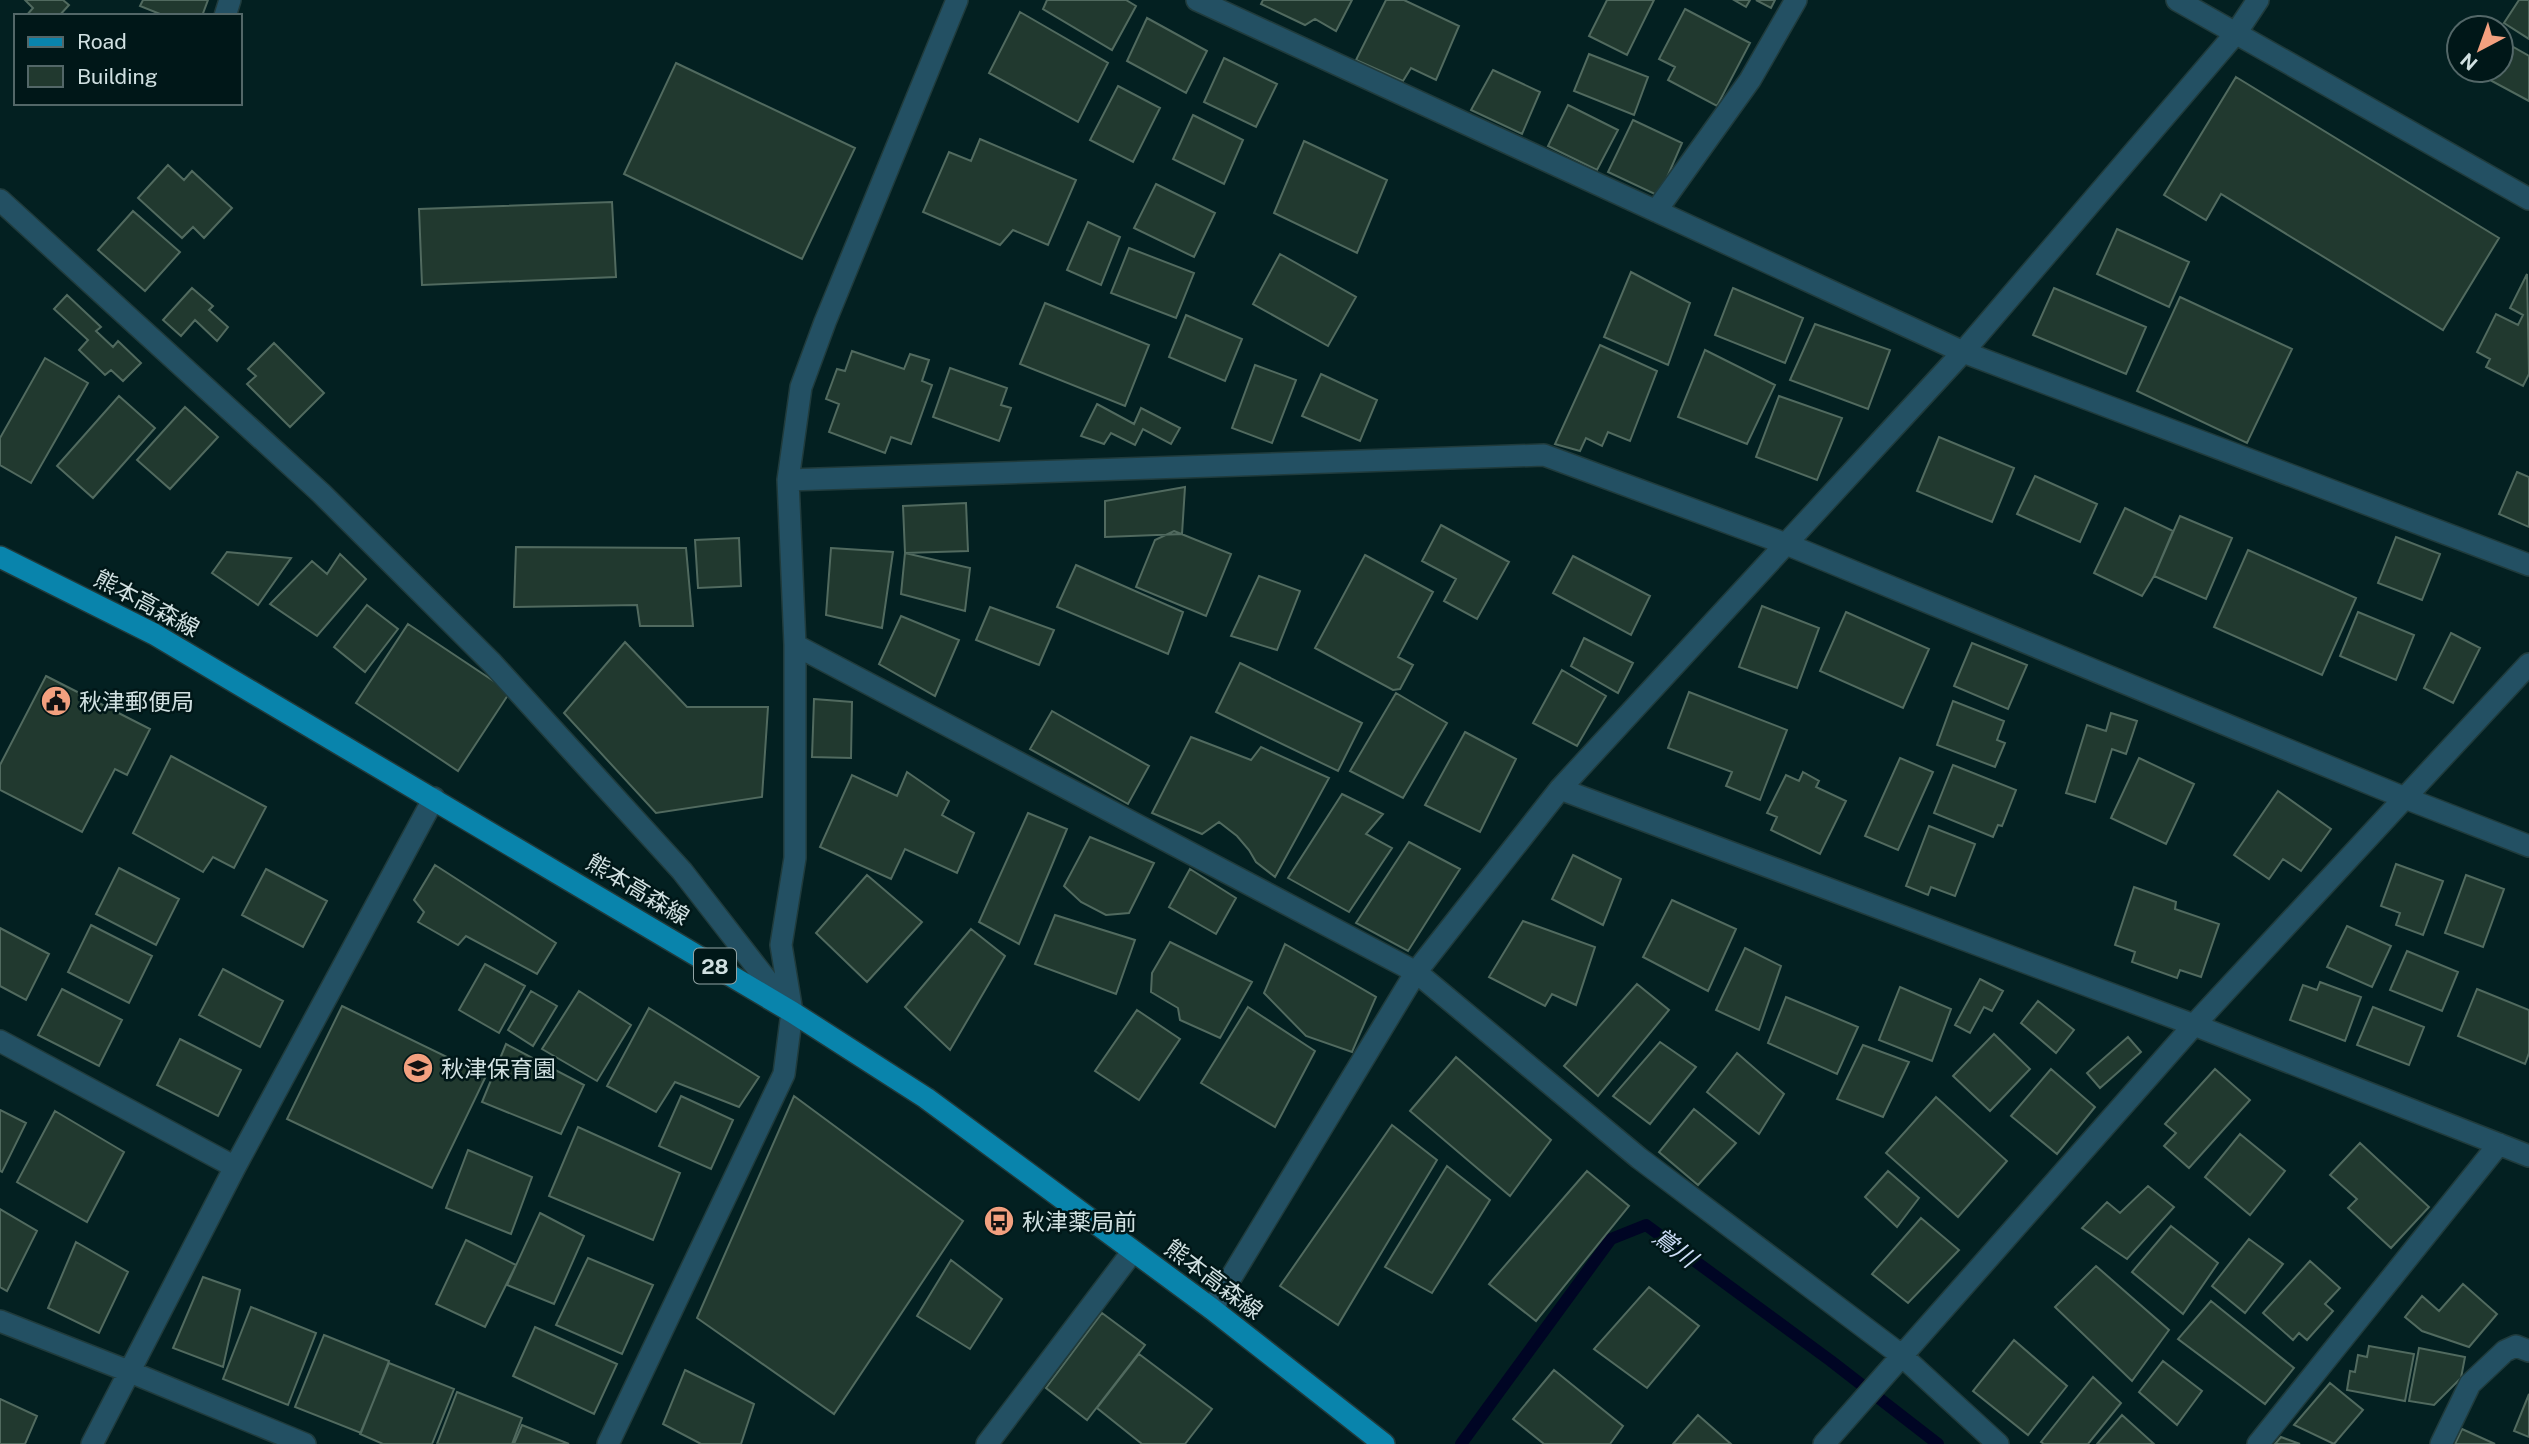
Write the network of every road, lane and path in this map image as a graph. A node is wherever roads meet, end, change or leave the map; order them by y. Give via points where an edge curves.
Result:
1 (957, 0) edge
2 (1196, 0) edge
3 (1796, 0) edge
4 (2178, 0) edge
5 (2258, 0) edge
6 (2236, 33) junction
7 (2529, 199) edge
8 (0, 200) edge
9 (1656, 211) junction
10 (1962, 352) junction
11 (788, 480) junction
12 (1786, 544) junction
13 (0, 558) edge
14 (2529, 565) edge
15 (795, 645) junction
16 (2529, 664) edge
17 (1560, 789) junction
18 (2405, 798) junction
19 (434, 799) junction
20 (2529, 846) edge
21 (1416, 972) junction
22 (792, 1012) junction
23 (2194, 1025) junction
24 (0, 1041) edge
25 (2499, 1144) junction
26 (2529, 1156) edge
27 (235, 1167) junction
28 (1133, 1251) junction
29 (1212, 1308) junction
30 (0, 1321) edge
31 (2529, 1351) edge
32 (1901, 1355) junction
33 (128, 1371) junction
34 (92, 1444) edge
35 (305, 1444) edge
36 (608, 1444) edge
37 (988, 1444) edge
38 (1384, 1444) edge
39 (1824, 1444) edge
40 (1998, 1444) edge
41 (2258, 1444) edge
42 (2441, 1444) edge

1 - 11 street via 825,321 802,387
2 - 9 street
3 - 9 street via 1750,80
4 - 6 street
5 - 6 street
6 - 7 street
6 - 10 street
8 - 22 street via 320,492 492,663 682,871
9 - 10 street
10 - 12 street
10 - 14 street
11 - 12 street via 1544,455
11 - 15 street
12 - 17 street
12 - 18 street
13 - 19 main road, 熊本高森線 / 28 via 154,634
15 - 21 street
15 - 22 street via 795,858 781,944
16 - 18 street
17 - 21 street
17 - 23 street
18 - 20 street
18 - 23 street
19 - 22 main road, 熊本高森線 / 28
19 - 27 street
21 - 29 street
21 - 32 street via 1639,1158
22 - 28 main road, 熊本高森線 / 28 via 926,1098
22 - 36 street via 785,1074
23 - 25 street
23 - 32 street
24 - 27 street
25 - 26 street
25 - 41 street
27 - 33 street
28 - 29 main road, 熊本高森線 / 28
28 - 37 street
29 - 38 main road, 熊本高森線 / 28
30 - 33 street
31 - 42 street via 2516,1346 2505,1351 2470,1384
32 - 39 street
32 - 40 street
33 - 34 street
33 - 35 street

